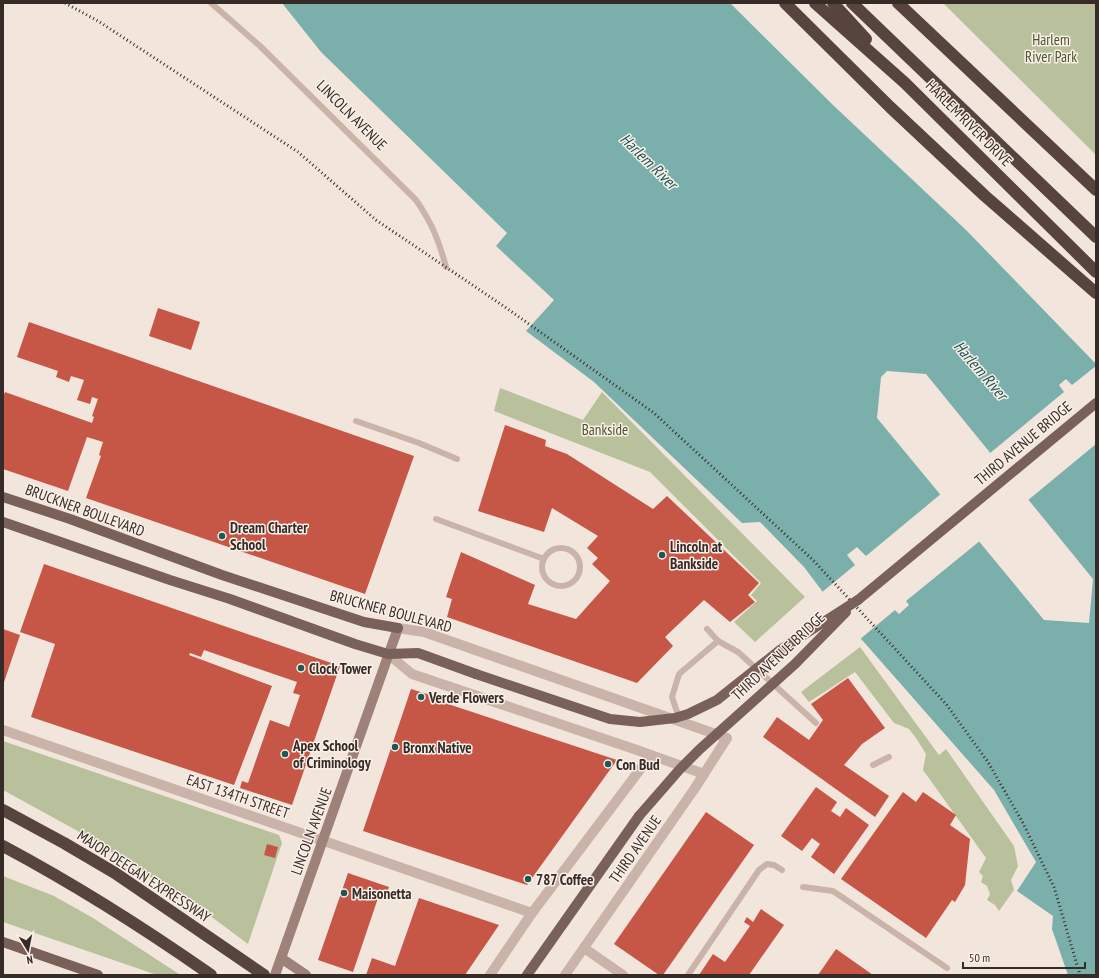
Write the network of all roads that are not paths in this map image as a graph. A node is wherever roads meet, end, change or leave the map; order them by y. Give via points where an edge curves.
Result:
1 (211, 3) edge
2 (785, 3) edge
3 (815, 3) edge
4 (833, 3) edge
5 (852, 3) edge
6 (898, 3) edge
7 (905, 83) junction
8 (1096, 190) edge
9 (1096, 237) edge
10 (446, 267) dead end
11 (1096, 272) edge
12 (1096, 293) edge
13 (1096, 402) edge
14 (356, 421) dead end
15 (457, 458) dead end
16 (3, 497) edge
17 (436, 519) dead end
18 (3, 522) edge
19 (544, 559) junction
20 (858, 600) junction
21 (398, 628) junction
22 (707, 629) dead end
23 (718, 641) junction
24 (388, 654) junction
25 (680, 722) junction
26 (816, 723) dead end
27 (3, 730) edge
28 (727, 738) joint
29 (651, 755) junction
30 (889, 757) dead end
31 (873, 765) dead end
32 (704, 774) junction
33 (3, 810) edge
34 (323, 840) junction
35 (3, 846) edge
36 (782, 870) dead end
37 (803, 887) dead end
38 (532, 913) junction
39 (3, 942) edge
40 (584, 948) junction
41 (281, 958) junction
42 (947, 968) dead end
43 (98, 975) edge
44 (211, 975) edge
45 (264, 975) edge
46 (275, 975) edge
47 (306, 975) edge
48 (490, 975) edge
49 (527, 975) edge
50 (565, 975) edge
51 (623, 975) edge
52 (688, 975) edge

1 - 10 lane, LINCOLN AVENUE via 270,56 416,200 432,224
2 - 12 highway via 974,186
3 - 7 highway, HARLEM RIVER DRIVE
4 - 7 highway
5 - 9 highway
6 - 8 highway
7 - 11 highway, HARLEM RIVER DRIVE
13 - 20 main road, THIRD AVENUE BRIDGE
14 - 15 lane
16 - 21 main road, BRUCKNER BOULEVARD via 229,578 364,622
17 - 19 lane
18 - 24 main road
19 - 19 lane via 544,576 553,584 571,583 579,573 578,560 571,551 558,548 552,550
20 - 24 main road, bridge via 780,650 717,700 675,718 640,722 610,718 418,653
20 - 49 main road, THIRD AVENUE BRIDGE, bridge via 795,664 695,754 659,792 639,816
21 - 24 main road, LINCOLN AVENUE
21 - 25 street, BRUCKNER BOULEVARD via 424,632
22 - 23 lane
23 - 25 lane via 679,674 672,697
23 - 26 lane via 738,652
24 - 29 street via 412,674
24 - 34 main road, LINCOLN AVENUE
25 - 28 street, BRUCKNER BOULEVARD
27 - 34 street, EAST 134TH STREET
28 - 32 street, THIRD AVENUE
29 - 32 street
29 - 38 street
30 - 31 lane
32 - 40 street, THIRD AVENUE
33 - 45 highway, MAJOR DEEGAN EXPRESSWAY via 115,873
34 - 38 street, EAST 134TH STREET
34 - 41 main road, LINCOLN AVENUE
35 - 44 highway via 132,921
36 - 52 lane via 767,864 759,870
37 - 42 lane via 834,891
38 - 48 street
39 - 43 main road
40 - 50 street, THIRD AVENUE
40 - 51 street
41 - 46 main road, LINCOLN AVENUE
41 - 47 main road

